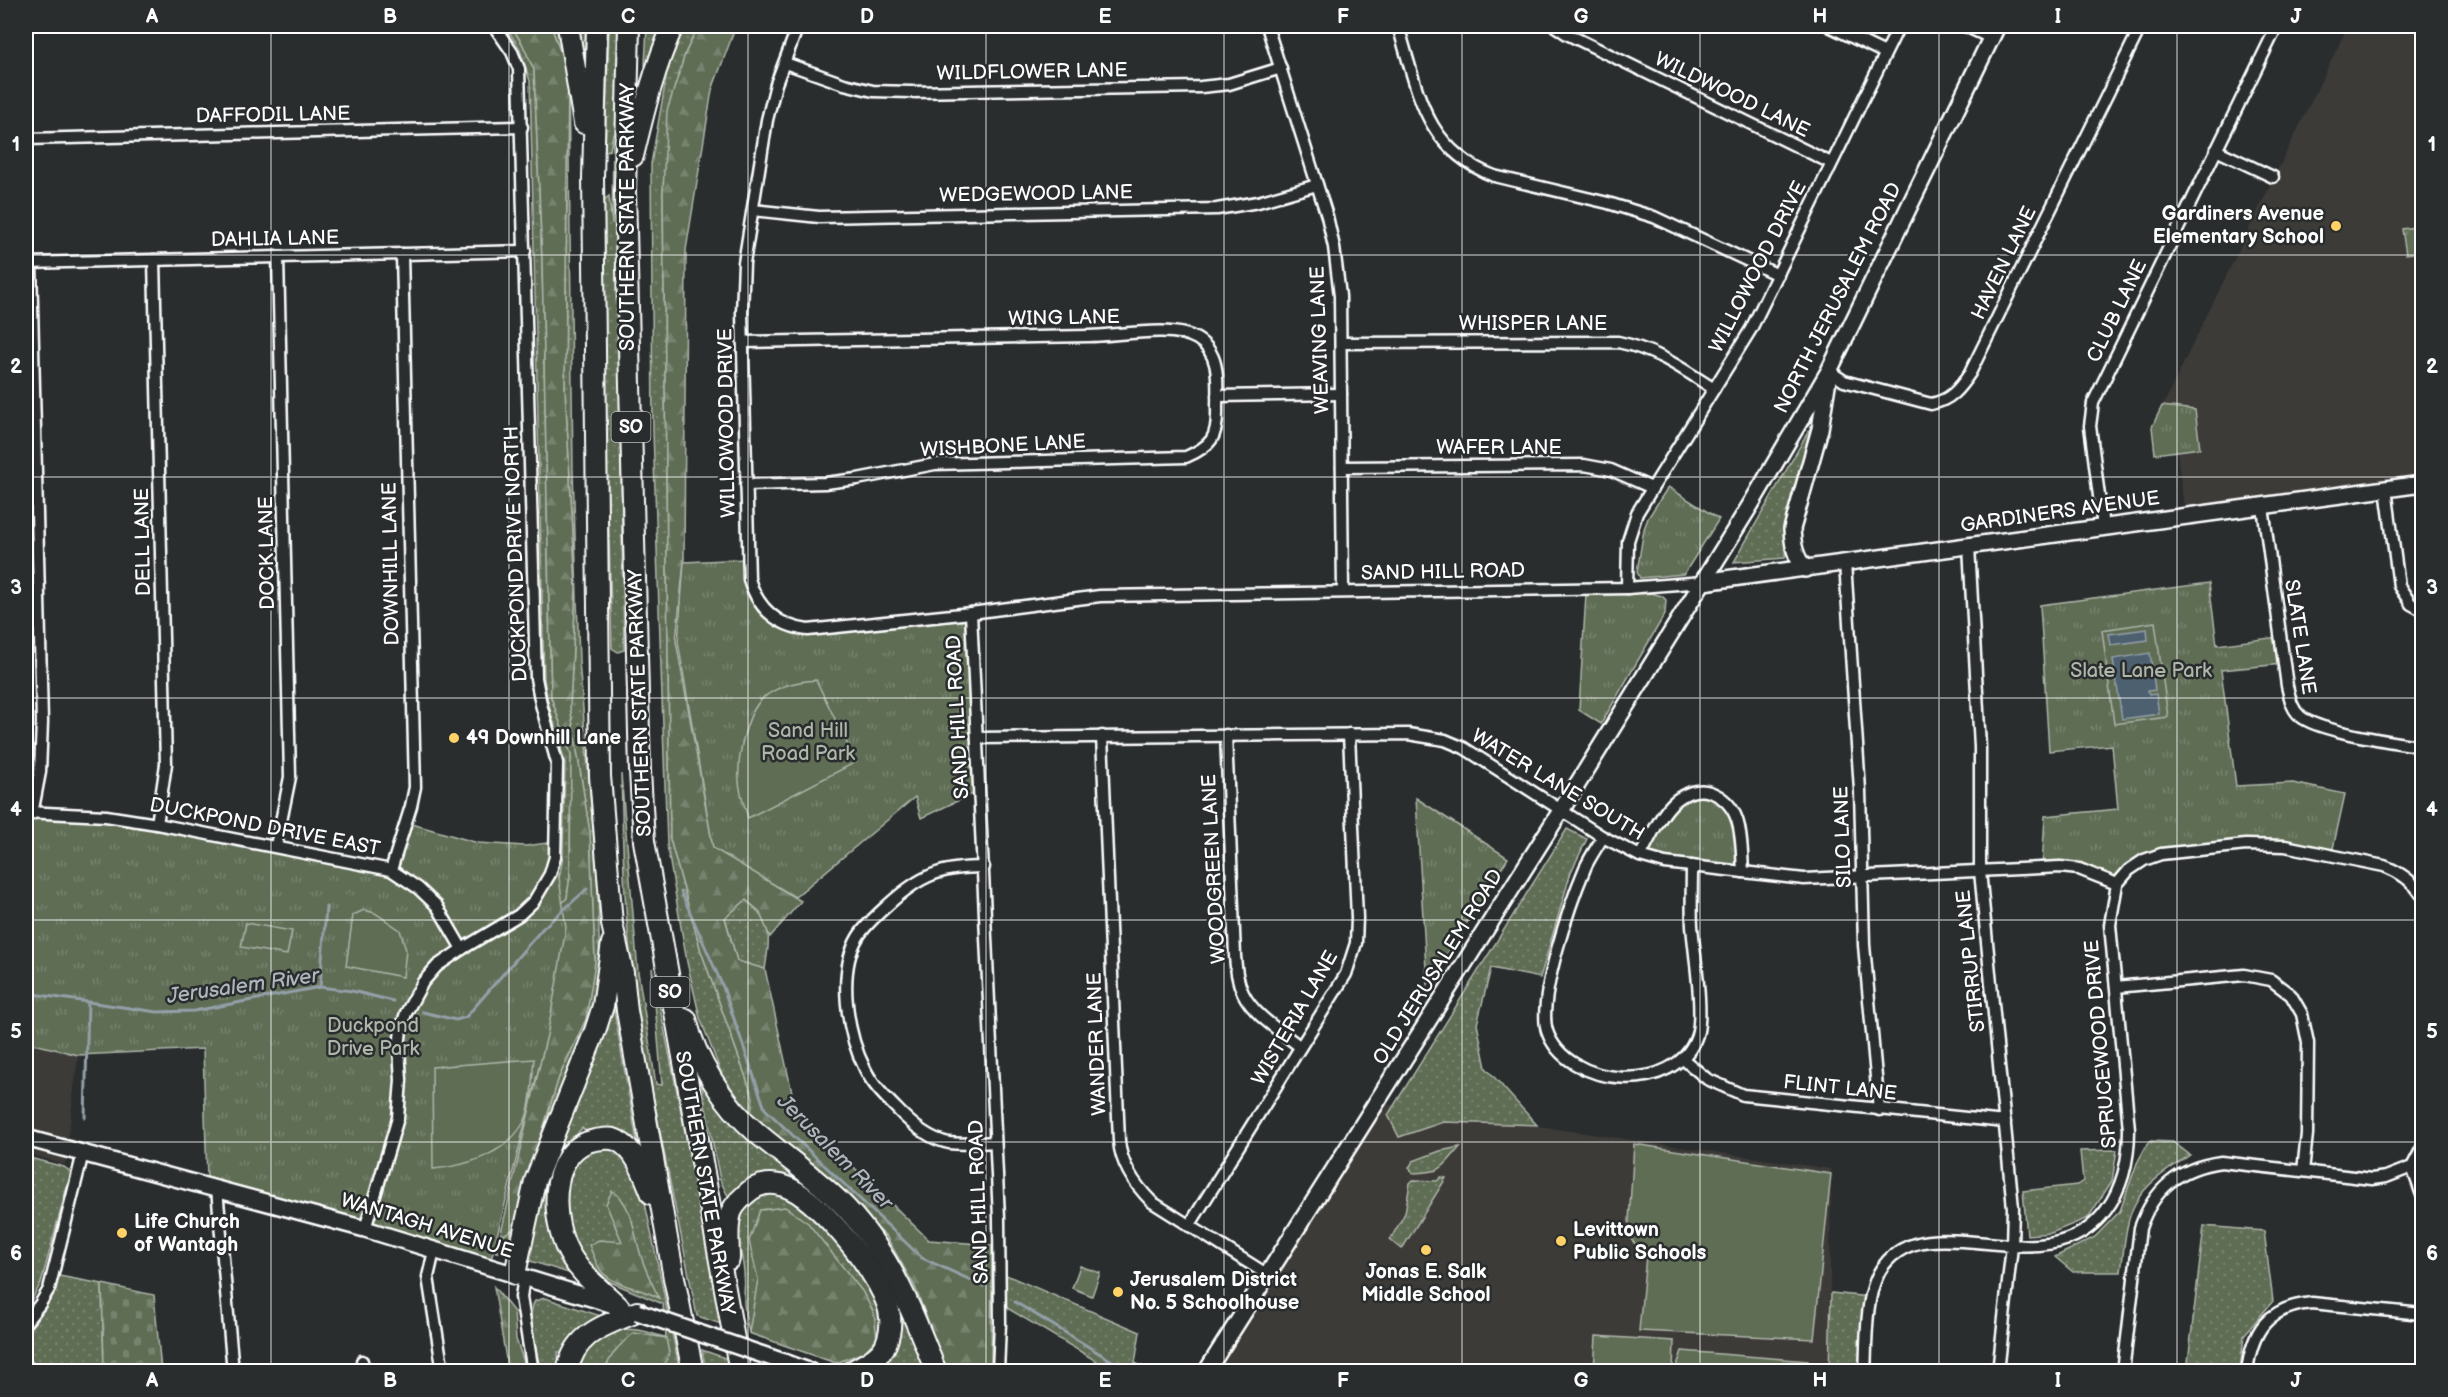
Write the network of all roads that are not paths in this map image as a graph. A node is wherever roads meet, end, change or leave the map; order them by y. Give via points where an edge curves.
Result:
1 (494, 26) edge
2 (568, 26) edge
3 (597, 26) edge
4 (629, 26) edge
5 (673, 26) edge
6 (798, 26) edge
7 (1268, 26) edge
8 (1398, 26) edge
9 (1555, 26) edge
10 (1829, 26) edge
11 (1899, 26) edge
12 (1965, 26) edge
13 (2141, 26) edge
14 (2277, 26) edge
15 (1994, 32) edge
16 (1885, 53) junction
17 (785, 63) junction
18 (1281, 68) junction
19 (522, 127) junction
20 (26, 139) edge
21 (2216, 150) junction
22 (1831, 163) junction
23 (2273, 177) dead end
24 (592, 178) junction
25 (1317, 185) junction
26 (625, 191) junction
27 (753, 210) junction
28 (525, 251) junction
29 (402, 254) junction
30 (278, 257) junction
31 (154, 260) junction
32 (28, 263) edge
33 (1778, 274) junction
34 (743, 342) junction
35 (1341, 343) junction
36 (1829, 371) junction
37 (1714, 389) junction
38 (1341, 394) junction
39 (1217, 396) junction
40 (1342, 467) junction
41 (2422, 484) edge
42 (746, 485) junction
43 (1652, 488) junction
44 (2386, 489) junction
45 (2263, 507) junction
46 (2103, 527) junction
47 (1969, 546) junction
48 (1845, 564) junction
49 (1805, 569) junction
50 (1703, 582) junction
51 (1627, 588) junction
52 (1343, 591) junction
53 (2422, 610) edge
54 (971, 613) junction
55 (1348, 734) junction
56 (1226, 735) junction
57 (1102, 736) junction
58 (977, 738) junction
59 (2422, 747) edge
60 (1562, 809) junction
61 (29, 813) edge
62 (157, 824) junction
63 (1603, 837) junction
64 (644, 842) junction
65 (276, 846) junction
66 (1640, 856) junction
67 (1692, 866) junction
68 (984, 867) junction
69 (392, 870) junction
70 (1980, 871) junction
71 (1743, 872) junction
72 (1863, 877) junction
73 (2117, 884) junction
74 (2422, 895) edge
75 (614, 932) junction
76 (462, 949) junction
77 (2116, 987) junction
78 (1300, 1047) junction
79 (1683, 1059) junction
80 (1880, 1110) junction
81 (2005, 1122) junction
82 (26, 1138) edge
83 (994, 1142) junction
84 (2422, 1148) edge
85 (83, 1153) junction
86 (2412, 1167) junction
87 (2303, 1171) junction
88 (217, 1189) junction
89 (2422, 1195) edge
90 (1190, 1226) junction
91 (365, 1229) junction
92 (2012, 1246) junction
93 (434, 1251) junction
94 (1268, 1275) junction
95 (520, 1276) junction
96 (674, 1278) junction
97 (628, 1310) junction
98 (2422, 1314) edge
99 (730, 1318) junction
100 (26, 1322) edge
101 (26, 1366) edge
102 (30, 1371) edge
103 (233, 1371) edge
104 (443, 1371) edge
105 (533, 1371) edge
106 (567, 1371) edge
107 (693, 1371) edge
108 (740, 1371) edge
109 (811, 1371) edge
110 (851, 1371) edge
111 (936, 1371) edge
112 (998, 1371) edge
113 (1206, 1371) edge
114 (1865, 1371) edge
115 (1998, 1371) edge
116 (2123, 1371) edge
117 (2247, 1371) edge

1 - 19 street, DUCKPOND DRIVE NORTH via 519,69
2 - 24 highway
3 - 24 highway, SOUTHERN STATE PARKWAY / SO
4 - 26 highway, SOUTHERN STATE PARKWAY / SO
5 - 26 highway via 648,92
6 - 17 street, WILLOWOOD DRIVE
7 - 18 street, WEAVING LANE
8 - 33 street via 1425,113 1454,153 1478,170 1654,217
9 - 22 street, WILDWOOD LANE
10 - 16 street
11 - 16 street, WILLOWOOD DRIVE
12 - 15 street
13 - 36 street, HAVEN LANE via 1958,391 1931,404 1844,381
14 - 21 street, CLUB LANE
15 - 36 main road, NORTH JERUSALEM ROAD
16 - 22 street, WILLOWOOD DRIVE
17 - 18 street, WILDFLOWER LANE via 864,89 911,92 1201,87 1229,84
17 - 27 street, WILLOWOOD DRIVE via 767,120
18 - 25 street, WEAVING LANE
19 - 20 street, DAFFODIL LANE
19 - 28 street, DUCKPOND DRIVE NORTH
21 - 23 street
21 - 46 street, CLUB LANE via 2093,403 2090,426
22 - 33 street, WILLOWOOD DRIVE
24 - 75 highway, SOUTHERN STATE PARKWAY / SO via 600,776
25 - 27 street, WEDGEWOOD LANE via 1217,209 819,217
25 - 35 street, WEAVING LANE via 1334,247
26 - 64 highway, SOUTHERN STATE PARKWAY / SO
27 - 34 street, WILLOWOOD DRIVE via 744,263
28 - 29 street, DAHLIA LANE
28 - 76 street, DUCKPOND DRIVE NORTH via 536,678 557,763 555,857 534,901 519,915
29 - 30 street, DAHLIA LANE
29 - 69 street, DOWNHILL LANE via 415,787
30 - 31 street, DAHLIA LANE
30 - 65 street, DOCK LANE via 290,777
31 - 32 street, DAHLIA LANE
31 - 62 street, DELL LANE via 166,754
32 - 61 street via 42,722 40,772
33 - 37 street, WILLOWOOD DRIVE via 1751,329
34 - 39 street, WING LANE via 1187,334 1210,352 1217,369
34 - 42 street, WILLOWOOD DRIVE
35 - 37 street, WHISPER LANE via 1618,342 1656,353
35 - 38 street, WEAVING LANE
36 - 49 main road via 1820,429 1792,530 1797,558
36 - 50 main road, NORTH JERUSALEM ROAD
37 - 43 street, WILLOWOOD DRIVE
38 - 39 street
38 - 40 street, WEAVING LANE
39 - 42 street, WISHBONE LANE via 1214,438 1205,448 1186,457 935,464 836,482
40 - 43 street, WAFER LANE via 1584,465 1611,470
40 - 52 street, WEAVING LANE
41 - 44 main road, GARDINERS AVENUE
42 - 54 street, WILLOWOOD DRIVE via 749,579 765,610 776,620 808,630
43 - 51 street, WILLOWOOD DRIVE via 1637,513 1628,541
44 - 45 main road, GARDINERS AVENUE
44 - 53 street via 2399,586 2411,604
45 - 46 main road, GARDINERS AVENUE
45 - 59 street, SLATE LANE via 2291,704 2308,722
46 - 47 main road, GARDINERS AVENUE
47 - 48 main road, GARDINERS AVENUE
47 - 70 street, STIRRUP LANE via 1980,747
48 - 49 main road, GARDINERS AVENUE
48 - 72 street, SILO LANE
49 - 50 main road, GARDINERS AVENUE
50 - 51 street, SAND HILL ROAD
50 - 60 main road, OLD JERUSALEM ROAD
51 - 52 street, SAND HILL ROAD
52 - 54 street, SAND HILL ROAD via 1100,596
54 - 58 street, SAND HILL ROAD
55 - 56 street, WATER LANE SOUTH
55 - 60 street, WATER LANE SOUTH via 1408,734 1445,741 1485,760
55 - 78 street, WISTERIA LANE via 1356,944 1346,974
56 - 57 street, WATER LANE SOUTH
56 - 78 street, WOODGREEN LANE via 1238,980 1256,1011
57 - 58 street, WATER LANE SOUTH
57 - 90 street, WANDER LANE via 1120,1146 1128,1173 1139,1189
58 - 68 street, SAND HILL ROAD
60 - 63 street, WATER LANE SOUTH
60 - 94 main road, OLD JERUSALEM ROAD
61 - 62 street, DUCKPOND DRIVE EAST via 106,816
62 - 65 street, DUCKPOND DRIVE EAST
63 - 66 street, WATER LANE SOUTH
63 - 79 street via 1586,866 1568,914 1546,996 1546,1029 1561,1055 1589,1071 1640,1078 1654,1076
64 - 99 highway, SOUTHERN STATE PARKWAY / SO
64 - 111 highway via 661,893 691,1039 716,1086 755,1131 846,1208 876,1244 909,1302
65 - 69 street, DUCKPOND DRIVE EAST
66 - 67 street, WATER LANE SOUTH
66 - 71 street via 1676,801 1698,790 1707,791 1725,798 1735,812
67 - 71 street, WATER LANE SOUTH
67 - 79 street via 1700,1019 1697,1036
68 - 83 street, SAND HILL ROAD
68 - 83 street via 931,873 903,891 859,936 845,978 857,1048 880,1092 906,1119 936,1138 949,1143
69 - 76 street, DUCKPOND DRIVE EAST via 437,906
70 - 72 street, WATER LANE SOUTH
70 - 73 street, WATER LANE SOUTH via 2060,867 2079,869
70 - 81 street, STIRRUP LANE
71 - 72 street, WATER LANE SOUTH via 1804,879
72 - 80 street, SILO LANE via 1864,945
73 - 74 street via 2129,870 2161,854 2266,845 2307,849 2384,866 2415,884
73 - 77 street, SPRUCEWOOD DRIVE via 2110,925
75 - 95 highway via 596,1031 535,1181
75 - 96 highway, SOUTHERN STATE PARKWAY / SO
76 - 91 street, DUCKPOND DRIVE NORTH via 437,966 423,982 406,1013 399,1049 398,1118
77 - 87 street via 2244,975 2271,980 2291,995 2302,1014 2308,1043
77 - 92 street, SPRUCEWOOD DRIVE via 2129,1129 2129,1156 2123,1178 2100,1218 2075,1237 2051,1244
78 - 90 street, WISTERIA LANE
79 - 80 street, FLINT LANE via 1707,1079 1743,1095
80 - 81 street, FLINT LANE
81 - 92 street, STIRRUP LANE via 2013,1208
82 - 85 main road, WANTAGH AVENUE
83 - 112 street, SAND HILL ROAD via 1000,1264
84 - 86 street
85 - 88 main road, WANTAGH AVENUE
85 - 100 street via 49,1289
86 - 87 street via 2372,1179
86 - 89 street
87 - 116 street via 2221,1162 2200,1165 2177,1176 2159,1192 2140,1228
88 - 91 main road, WANTAGH AVENUE
88 - 103 street
90 - 94 street, WANDER LANE
91 - 93 main road, WANTAGH AVENUE
92 - 114 street, SPRUCEWOOD DRIVE via 1925,1241 1894,1254 1875,1279 1870,1299
92 - 115 street, STIRRUP LANE
93 - 95 main road, WANTAGH AVENUE
93 - 104 street via 428,1277
94 - 113 main road, OLD JERUSALEM ROAD
95 - 97 main road, WANTAGH AVENUE
95 - 105 street
96 - 97 highway via 652,1193 637,1159 617,1140 589,1141 577,1148 558,1182 558,1226 579,1269
96 - 107 highway, SOUTHERN STATE PARKWAY / SO
97 - 106 highway via 586,1335 574,1350
97 - 109 main road, WANTAGH AVENUE, bridge
98 - 117 street via 2296,1304 2273,1316 2253,1339
99 - 108 highway, SOUTHERN STATE PARKWAY / SO
99 - 110 highway via 730,1216 750,1190 763,1184 790,1188 842,1233 886,1300 890,1316 886,1346 874,1359
101 - 102 street

